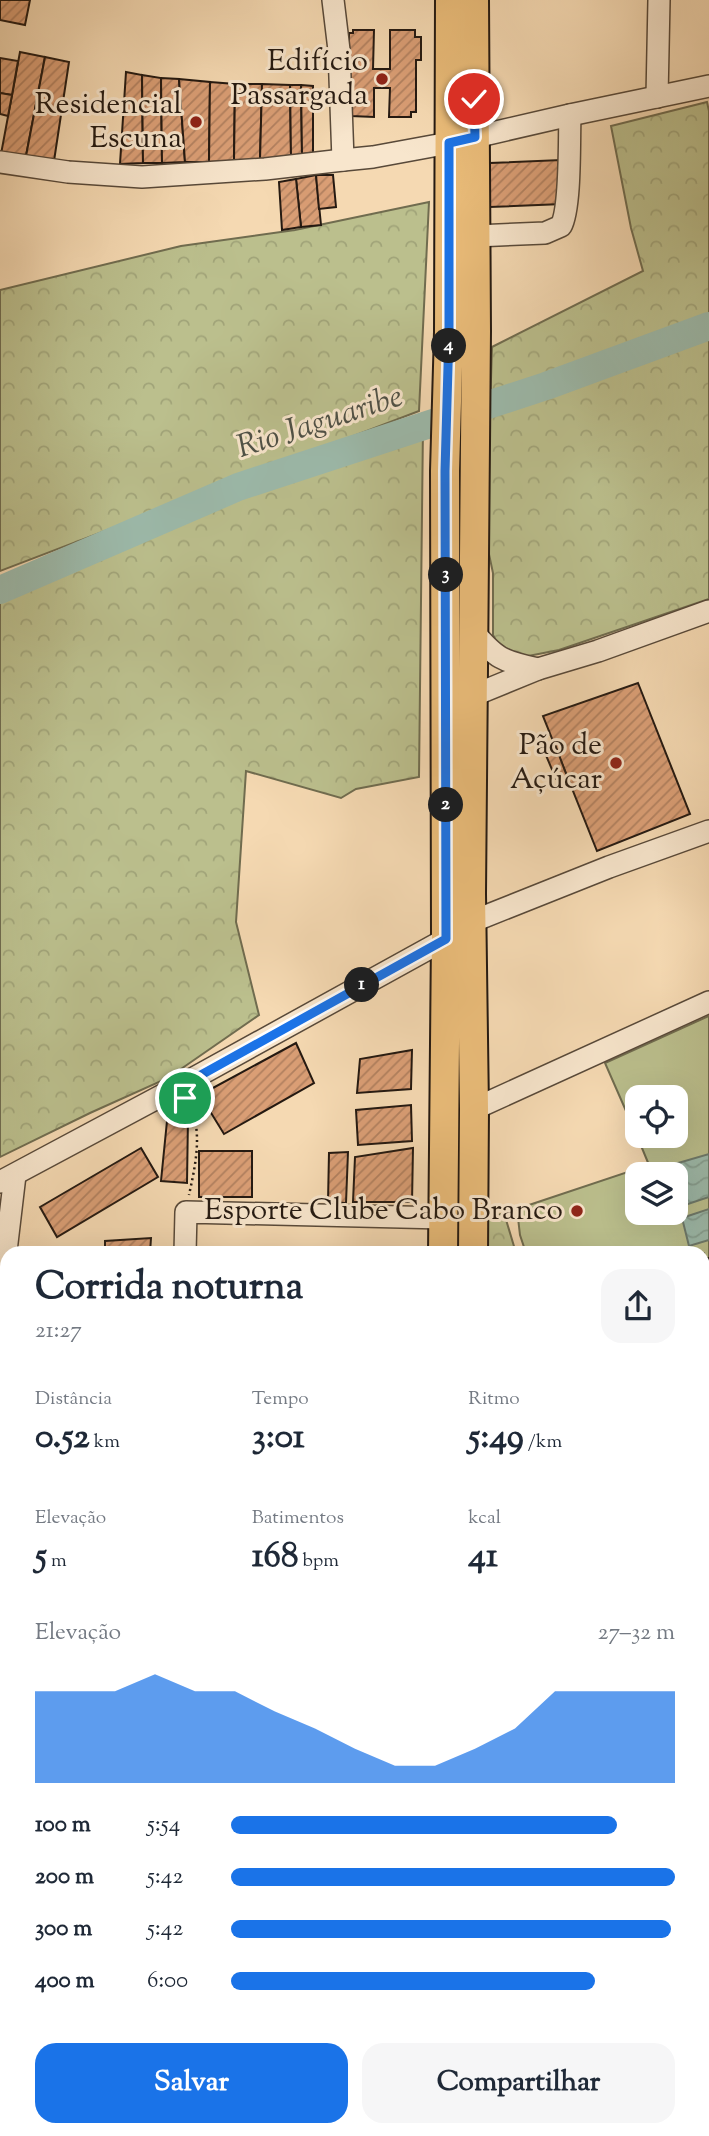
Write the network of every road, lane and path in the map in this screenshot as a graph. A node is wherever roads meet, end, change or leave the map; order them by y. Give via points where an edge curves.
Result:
1 (333, 0) edge
2 (450, 0) edge
3 (474, 0) edge
4 (659, 0) edge
5 (709, 86) edge
6 (657, 97) junction
7 (569, 115) junction
8 (462, 140) junction
9 (343, 160) junction
10 (0, 162) edge
11 (476, 236) junction
12 (463, 332) junction
13 (709, 611) edge
14 (472, 630) junction
15 (538, 668) junction
16 (472, 696) junction
17 (709, 831) edge
18 (471, 922) junction
19 (446, 939) junction
20 (709, 1002) edge
21 (174, 1090) junction
22 (474, 1109) junction
23 (8, 1178) edge
24 (186, 1212) junction
25 (443, 1218) junction
26 (4, 1246) edge
27 (185, 1246) edge
28 (443, 1246) edge
29 (473, 1246) edge

1 - 9 street via 340,50
2 - 8 main road
3 - 8 main road
4 - 6 street
5 - 6 street
6 - 7 street
7 - 8 street
7 - 11 street via 568,185 561,226 545,233
8 - 9 street
8 - 11 main road
8 - 12 main road
9 - 10 street via 142,177
11 - 12 main road
12 - 14 main road via 475,472
12 - 19 main road via 445,471
13 - 15 street
14 - 15 street via 504,661
14 - 16 main road
15 - 16 street
16 - 18 main road
17 - 18 street
18 - 22 main road
19 - 21 street
19 - 25 main road
20 - 22 street
21 - 23 street
21 - 24 path via 185,1098 196,1121 194,1172
22 - 29 main road
23 - 26 street
24 - 25 street
24 - 27 street
25 - 28 main road

